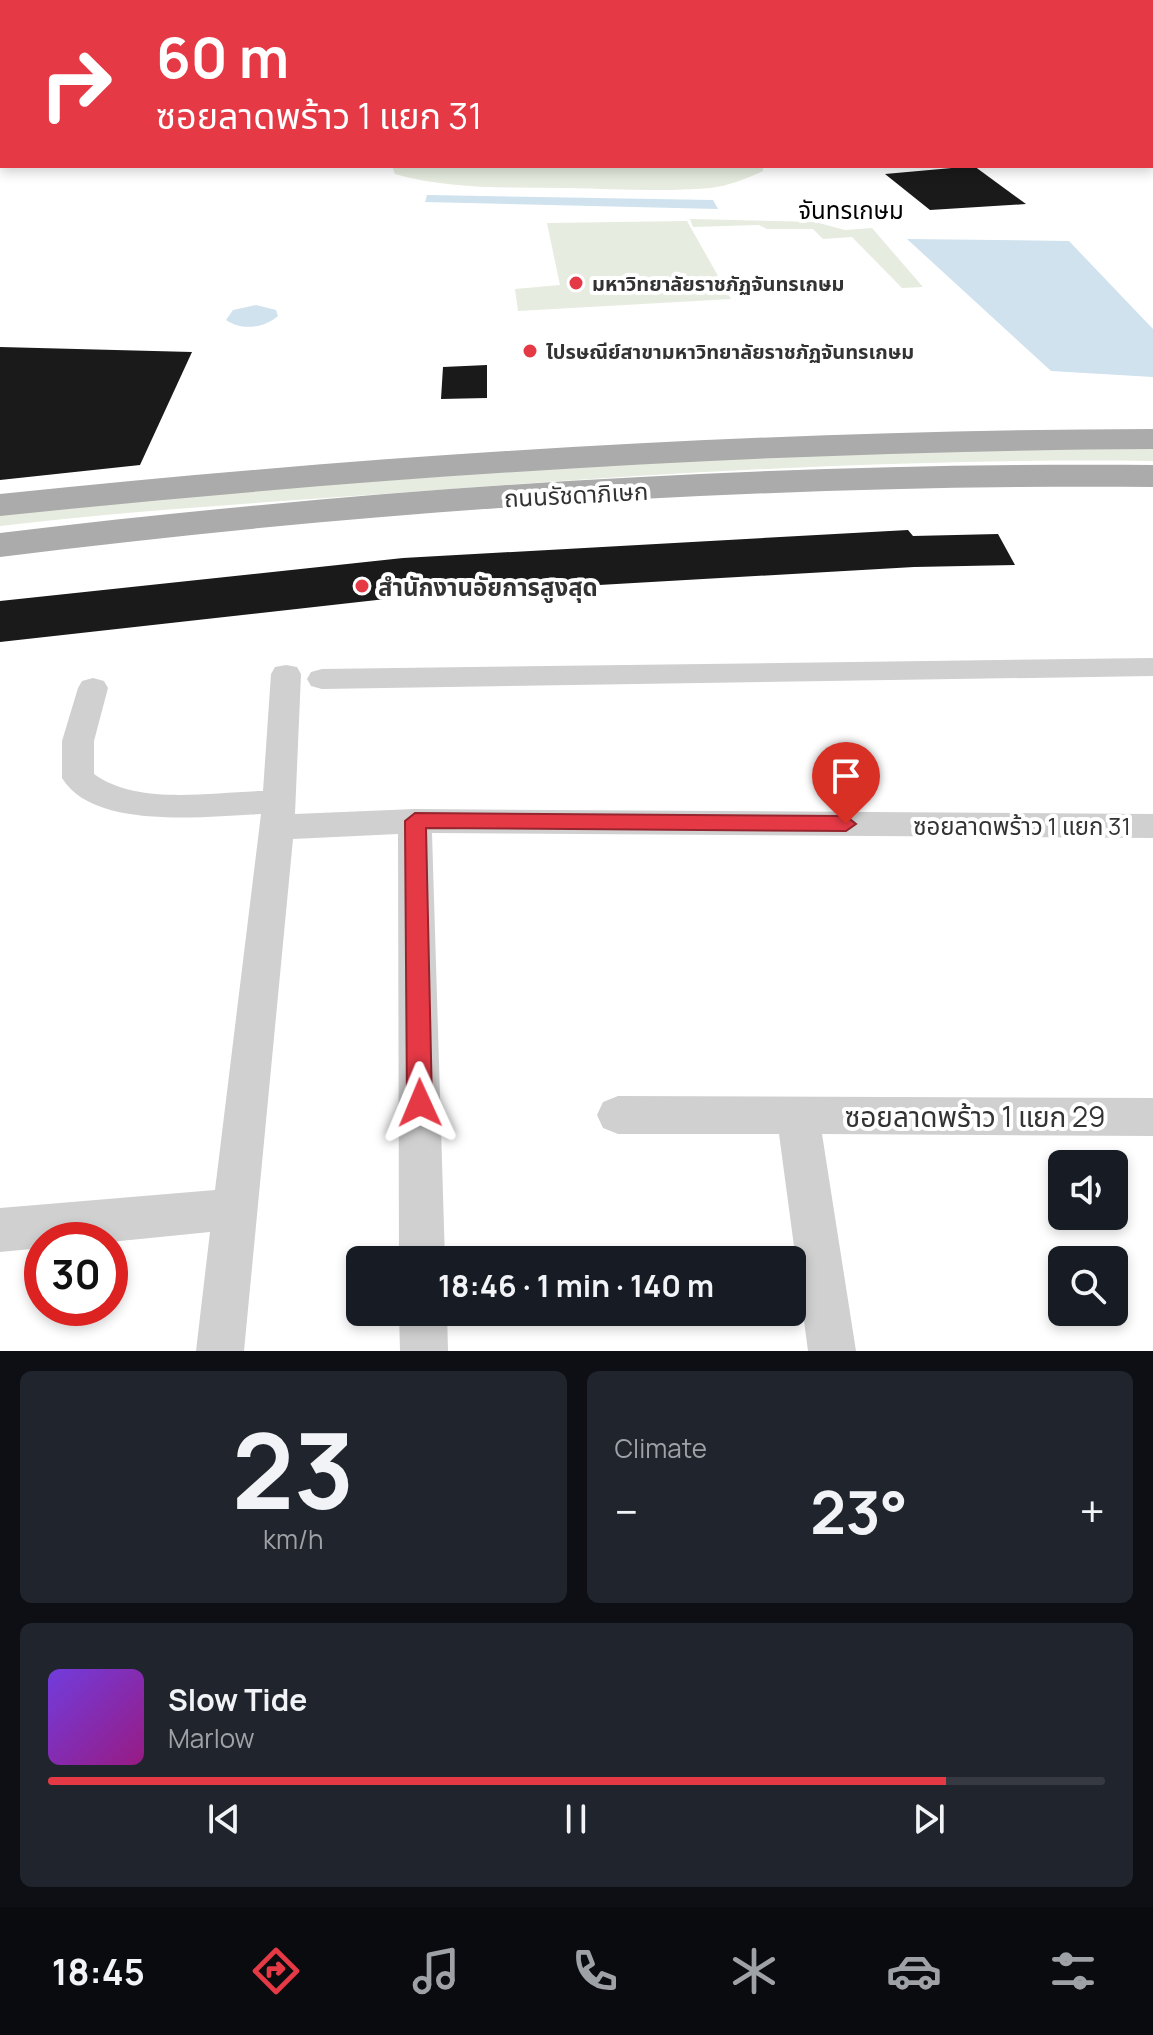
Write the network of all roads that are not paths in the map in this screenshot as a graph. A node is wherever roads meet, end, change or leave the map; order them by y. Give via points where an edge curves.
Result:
1 (1153, 439) edge
2 (1153, 476) edge
3 (0, 505) edge
4 (0, 545) edge
5 (1153, 667) edge
6 (286, 674) dead end
7 (322, 679) dead end
8 (93, 688) dead end
9 (278, 815) junction
10 (415, 821) junction
11 (1153, 826) edge
12 (618, 1115) dead end
13 (798, 1116) junction
14 (1153, 1117) edge
15 (236, 1209) junction
16 (0, 1230) edge
17 (422, 1246) edge
18 (423, 1326) edge
19 (220, 1351) edge
20 (424, 1351) edge
21 (832, 1351) edge

1 - 3 main road, ถนนรัชดาภิเษก via 891,441 421,465
2 - 4 main road, ถนนรัชดาภิเษก via 959,477 664,489 263,518
5 - 7 street
6 - 9 street
8 - 9 street, ซอยลาดพร้าว 1 แยก 31 via 78,741 78,778 103,797
9 - 10 street, ซอยลาดพร้าว 1 แยก 31
9 - 15 street
10 - 11 street, ซอยลาดพร้าว 1 แยก 31
10 - 17 street
12 - 13 street, ซอยลาดพร้าว 1 แยก 29
13 - 14 street, ซอยลาดพร้าว 1 แยก 29
13 - 21 street
15 - 16 street
15 - 19 street
18 - 20 street

